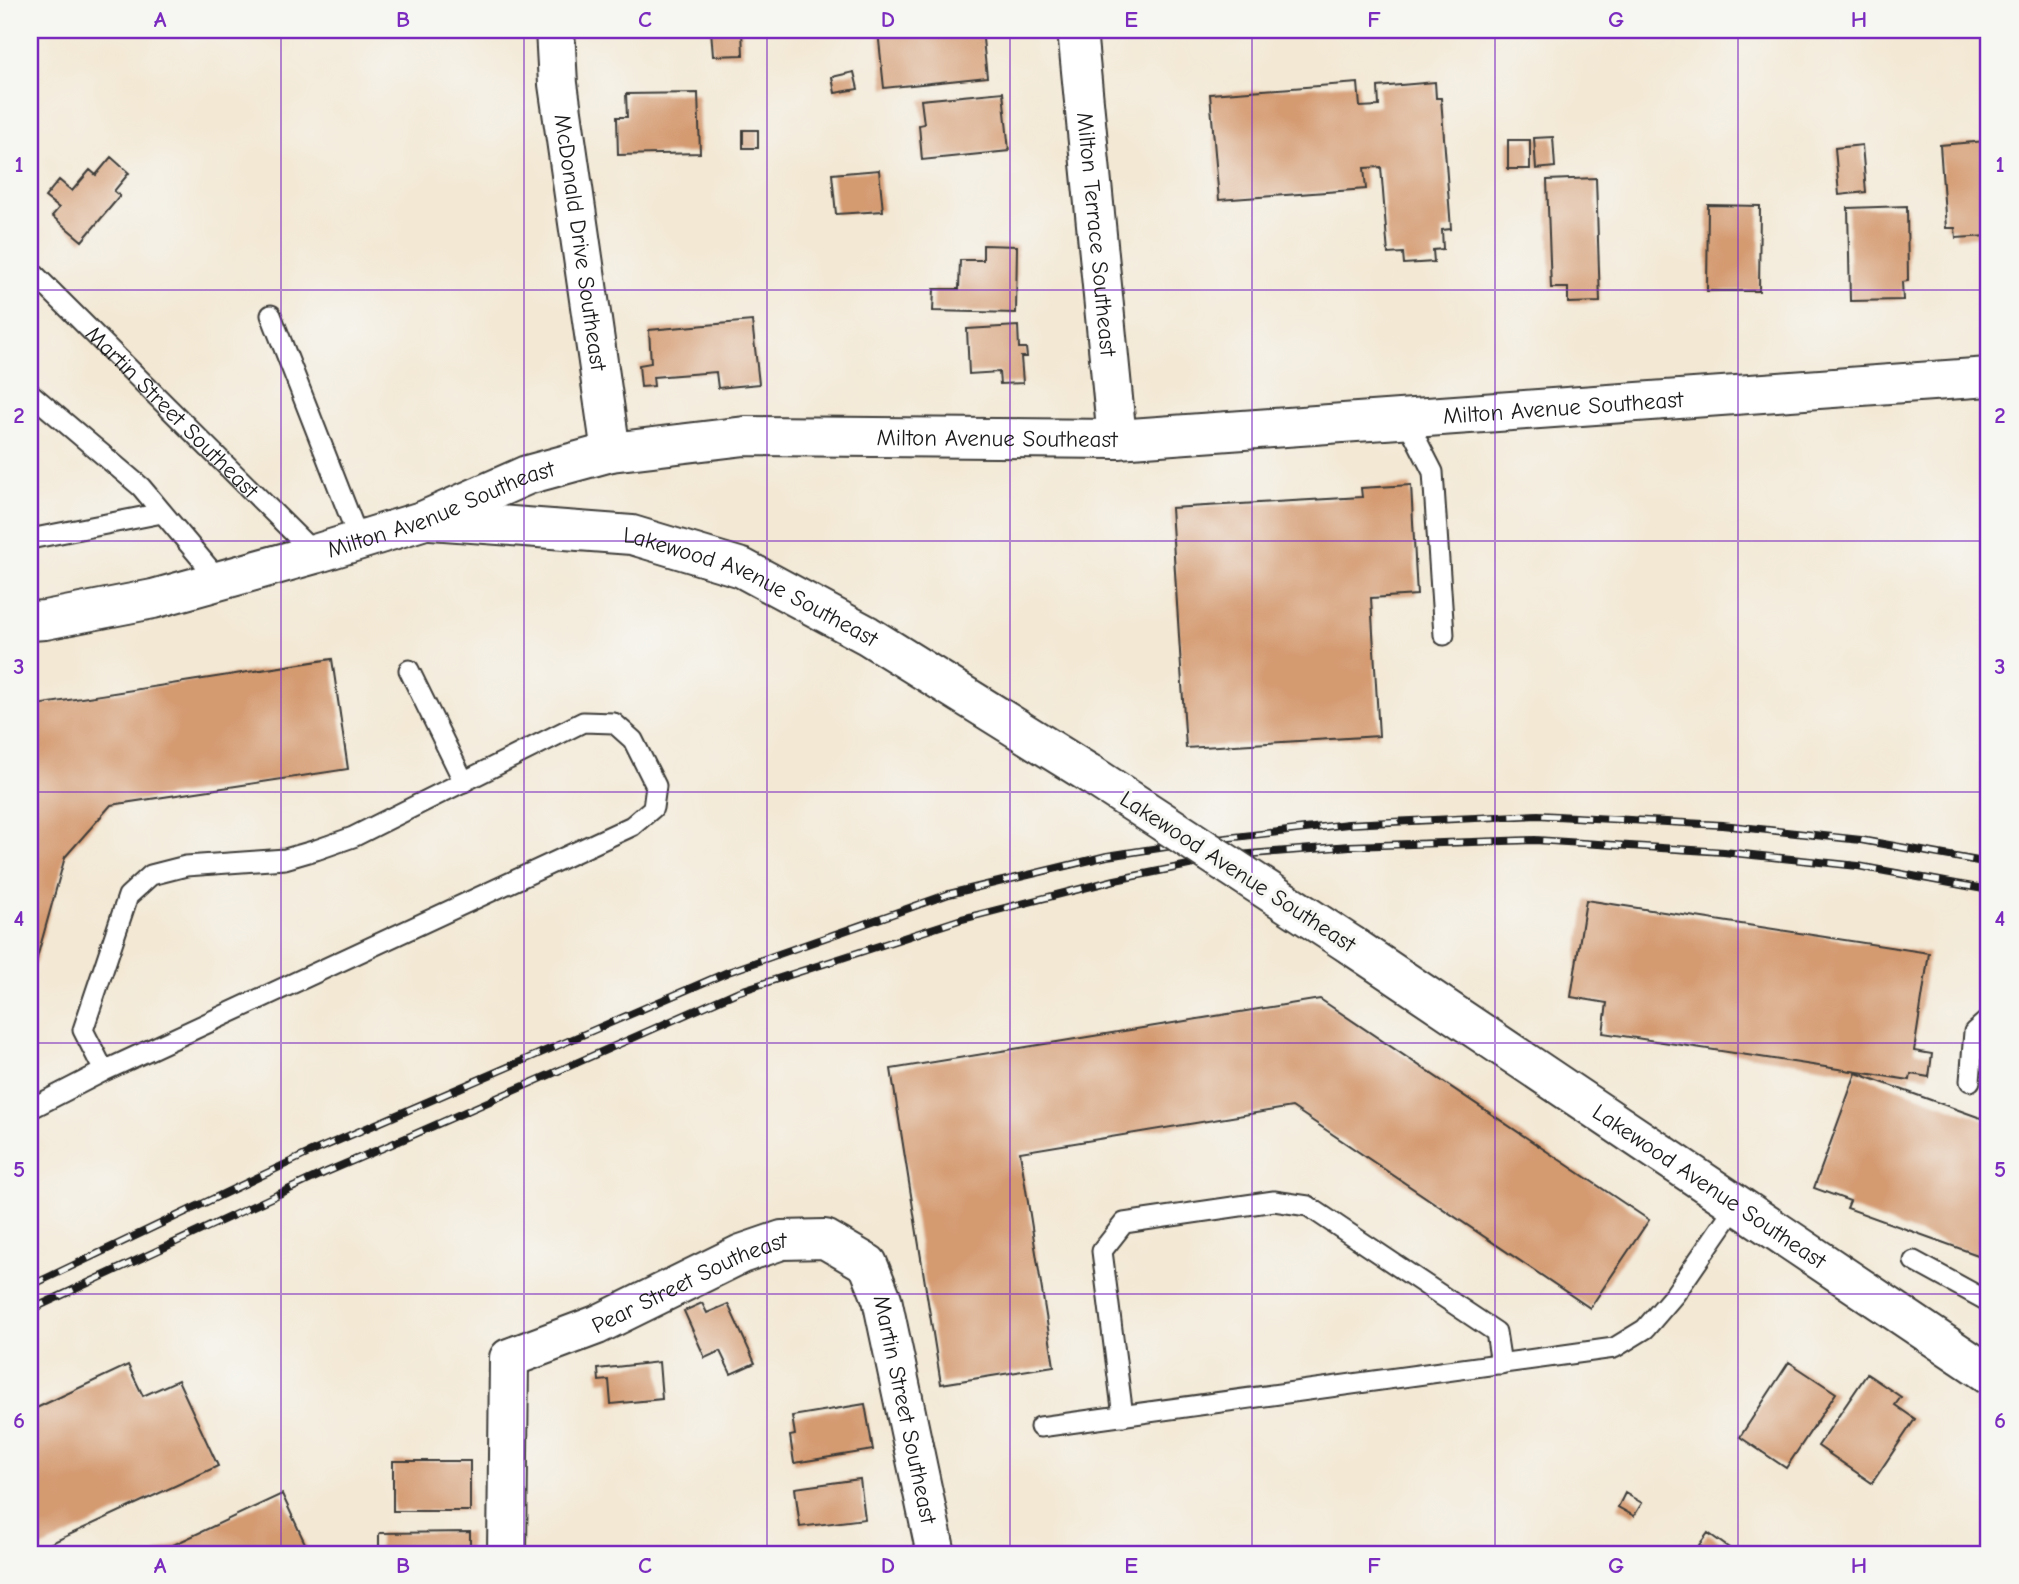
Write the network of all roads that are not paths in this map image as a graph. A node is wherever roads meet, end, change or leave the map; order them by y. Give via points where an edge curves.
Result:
1 (555, 30) edge
2 (1077, 30) edge
3 (30, 270) edge
4 (271, 315) dead end
5 (1989, 377) edge
6 (30, 393) edge
7 (1406, 419) junction
8 (1117, 439) junction
9 (611, 452) junction
10 (162, 513) junction
11 (425, 520) junction
12 (30, 539) edge
13 (359, 540) junction
14 (315, 554) junction
15 (219, 580) junction
16 (30, 621) edge
17 (1444, 635) dead end
18 (409, 670) dead end
19 (464, 782) junction
20 (1989, 1019) edge
21 (104, 1072) junction
22 (1970, 1081) dead end
23 (30, 1109) edge
24 (1737, 1205) junction
25 (1914, 1261) dead end
26 (868, 1264) joint
27 (1989, 1301) edge
28 (1501, 1363) junction
29 (1989, 1374) edge
30 (1123, 1416) junction
31 (1041, 1427) dead end
32 (507, 1554) edge
33 (936, 1554) edge

1 - 9 street, McDonald Drive Southeast via 558,84
2 - 8 street, Milton Terrace Southeast
3 - 14 lane, Martin Street Southeast
4 - 13 lane
5 - 7 street, Milton Avenue Southeast
6 - 10 lane via 141,487
7 - 8 street, Milton Avenue Southeast
7 - 17 lane via 1433,472
8 - 9 street, Milton Avenue Southeast via 745,436
9 - 11 street, Milton Avenue Southeast via 527,475
10 - 12 lane
10 - 15 lane
11 - 13 street, Milton Avenue Southeast
11 - 24 street, Lakewood Avenue Southeast, bridge via 632,535 741,568 867,635 1090,774
13 - 14 street, Milton Avenue Southeast
14 - 15 street, Milton Avenue Southeast
15 - 16 street, Milton Avenue Southeast via 153,599
18 - 19 lane
19 - 21 lane via 354,837 316,850 285,859 186,866 151,874 128,896 83,1030
19 - 21 lane via 583,722 614,723 633,740 656,786 653,808 632,826
20 - 22 lane via 1975,1032
21 - 23 lane
24 - 28 lane via 1645,1329 1614,1348
24 - 29 street, Lakewood Avenue Southeast
25 - 27 lane
26 - 32 street, Pear Street Southeast via 825,1239 782,1240 741,1254 597,1325 509,1358
26 - 33 street, Martin Street Southeast via 881,1299
28 - 30 lane
28 - 30 lane via 1496,1332 1308,1206 1274,1200 1124,1223 1102,1251
30 - 31 lane

